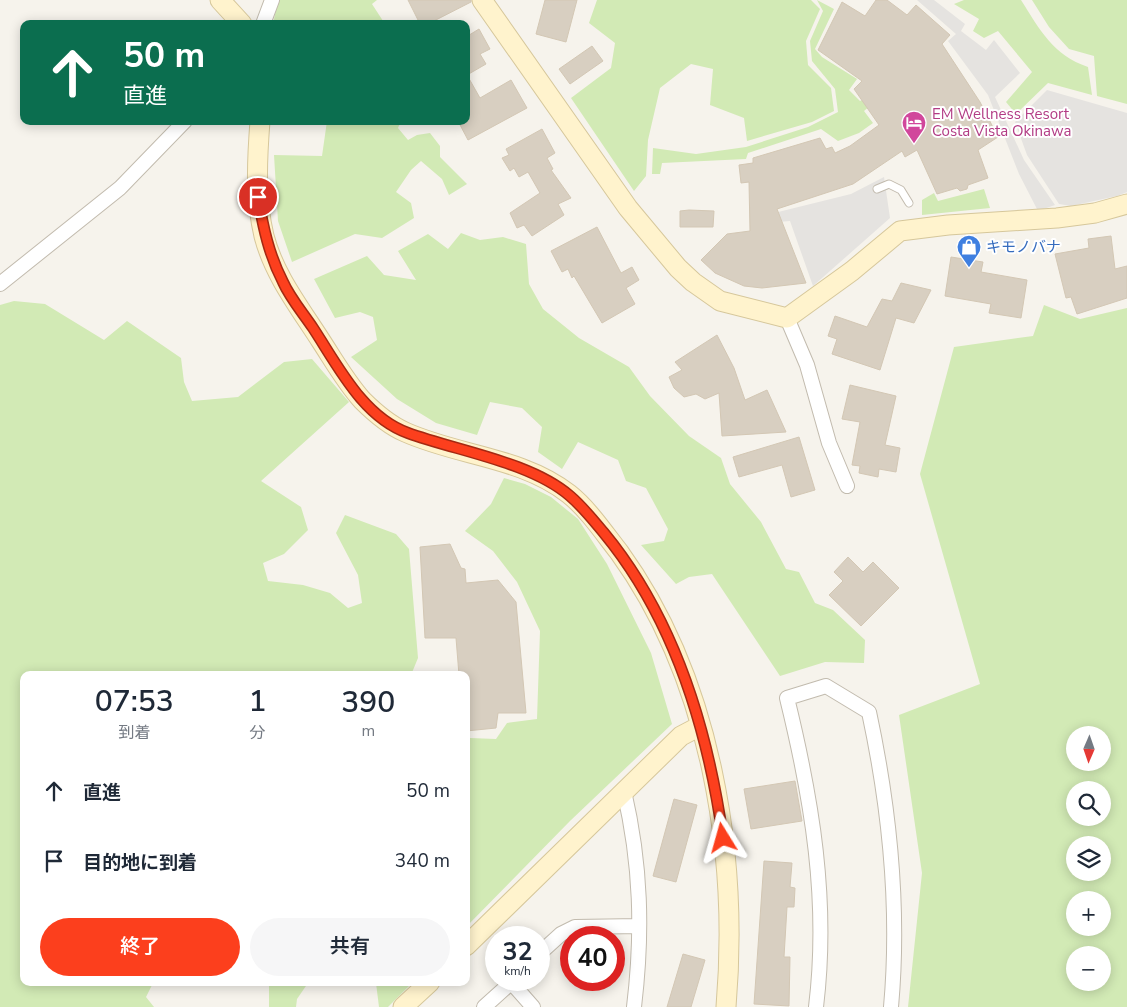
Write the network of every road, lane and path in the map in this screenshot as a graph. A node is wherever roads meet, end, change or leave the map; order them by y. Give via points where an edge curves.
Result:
1 (220, 0) edge
2 (272, 0) edge
3 (482, 0) edge
4 (238, 20) edge
5 (264, 20) edge
6 (181, 125) edge
7 (260, 125) edge
8 (877, 189) dead end
9 (909, 202) dead end
10 (1127, 204) edge
11 (0, 284) edge
12 (786, 318) junction
13 (847, 486) dead end
14 (700, 726) junction
15 (624, 791) junction
16 (639, 926) junction
17 (470, 942) edge
18 (550, 944) edge
19 (426, 986) edge
20 (501, 991) edge
21 (520, 991) edge
22 (403, 1007) edge
23 (484, 1007) edge
24 (533, 1007) edge
25 (634, 1007) edge
26 (726, 1007) edge
27 (816, 1007) edge
28 (891, 1007) edge

1 - 4 street
2 - 5 street
3 - 12 street via 628,208 678,268 720,301
6 - 11 street via 120,188
7 - 14 street via 258,197 265,238 283,283 339,371 362,400 386,421 405,432 502,462 543,479 574,500 613,544 641,583 674,648
8 - 9 lane via 888,184 901,190
10 - 12 street via 1095,213 1057,218 900,231 852,271
12 - 13 street via 807,365 829,443
14 - 15 street via 681,736
14 - 26 street via 718,802 726,856 729,921
15 - 16 street via 634,838 640,895
15 - 17 street
16 - 18 street via 575,927
16 - 25 street
19 - 22 street
20 - 23 street
21 - 24 street
27 - 28 street via 821,908 818,863 806,779 787,698 826,686 869,712 883,776 896,937

